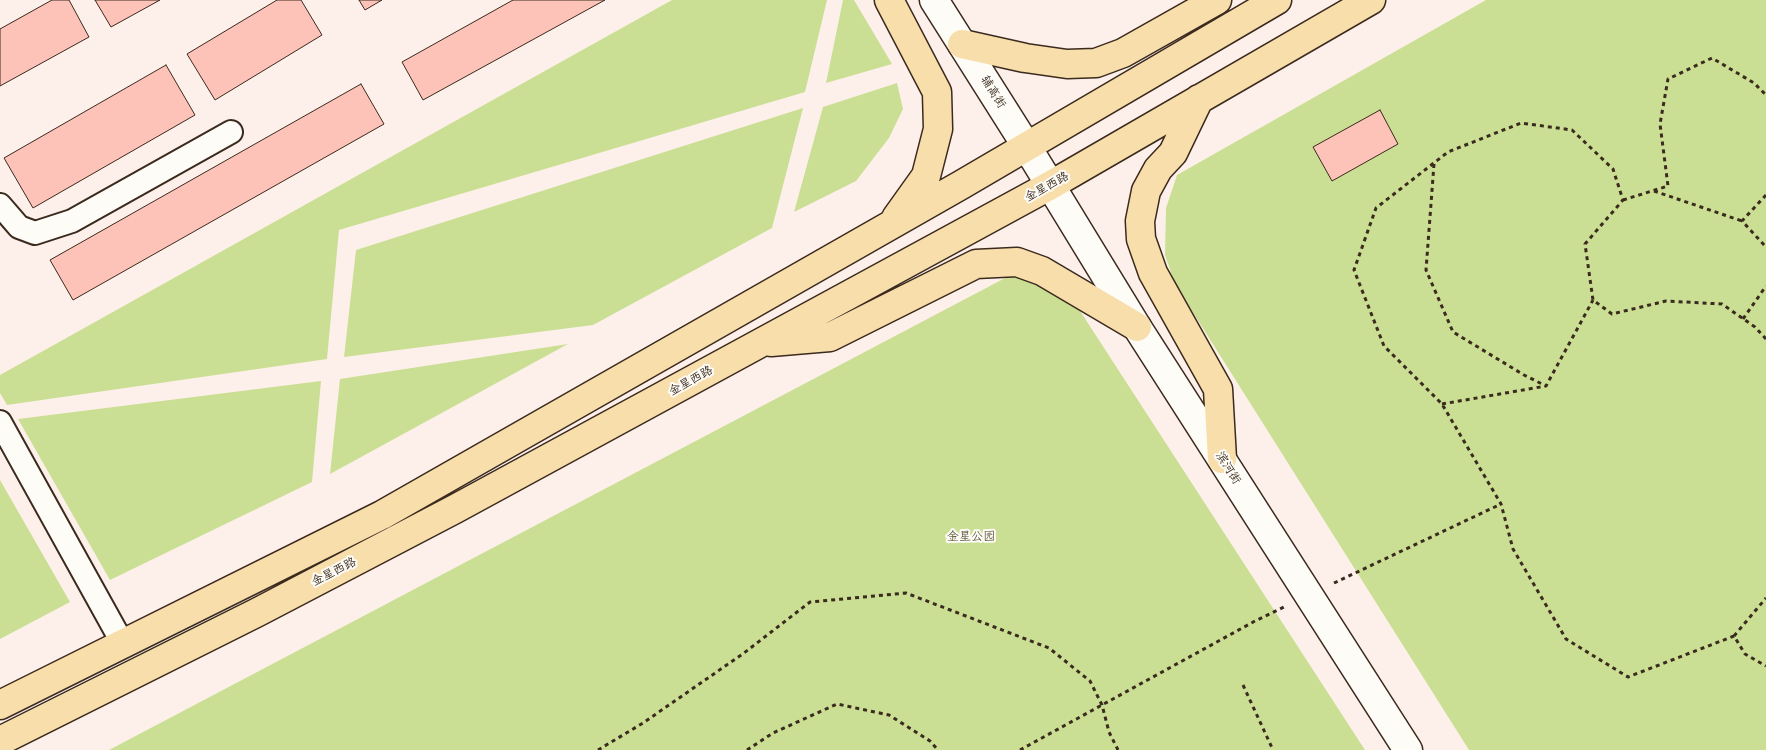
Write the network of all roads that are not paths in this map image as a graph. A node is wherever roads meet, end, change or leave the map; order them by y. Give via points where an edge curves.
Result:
1 (889, 0) edge
2 (934, 0) edge
3 (1217, 0) edge
4 (1276, 0) edge
5 (1371, 0) edge
6 (962, 44) junction
7 (1199, 99) junction
8 (231, 132) dead end
9 (1028, 147) junction
10 (1051, 185) junction
11 (0, 205) edge
12 (892, 225) junction
13 (1137, 327) junction
14 (759, 344) junction
15 (0, 422) edge
16 (1222, 459) junction
17 (123, 644) junction
18 (0, 705) edge
19 (0, 740) edge
20 (1408, 750) edge

1 - 12 main road via 937,92 938,129 926,176
2 - 6 street, 辅高街
3 - 6 main road via 1124,53 1096,63 1067,64
4 - 9 main road
5 - 7 main road, 金星西路
6 - 9 street, 辅高街
7 - 10 main road, 金星西路
7 - 16 main road via 1173,153 1146,191 1140,239 1153,273 1218,389
8 - 11 street via 72,221 35,233 19,227
9 - 10 street, 辅高街
9 - 12 main road
10 - 13 street, 滨河街
10 - 14 main road, 金星西路
12 - 17 main road via 382,515
13 - 14 main road via 1042,271 1017,262 976,264 830,337
13 - 16 street, 滨河街
14 - 19 main road, 金星西路 via 258,612
15 - 17 street
16 - 20 street, 滨河街
17 - 18 main road

